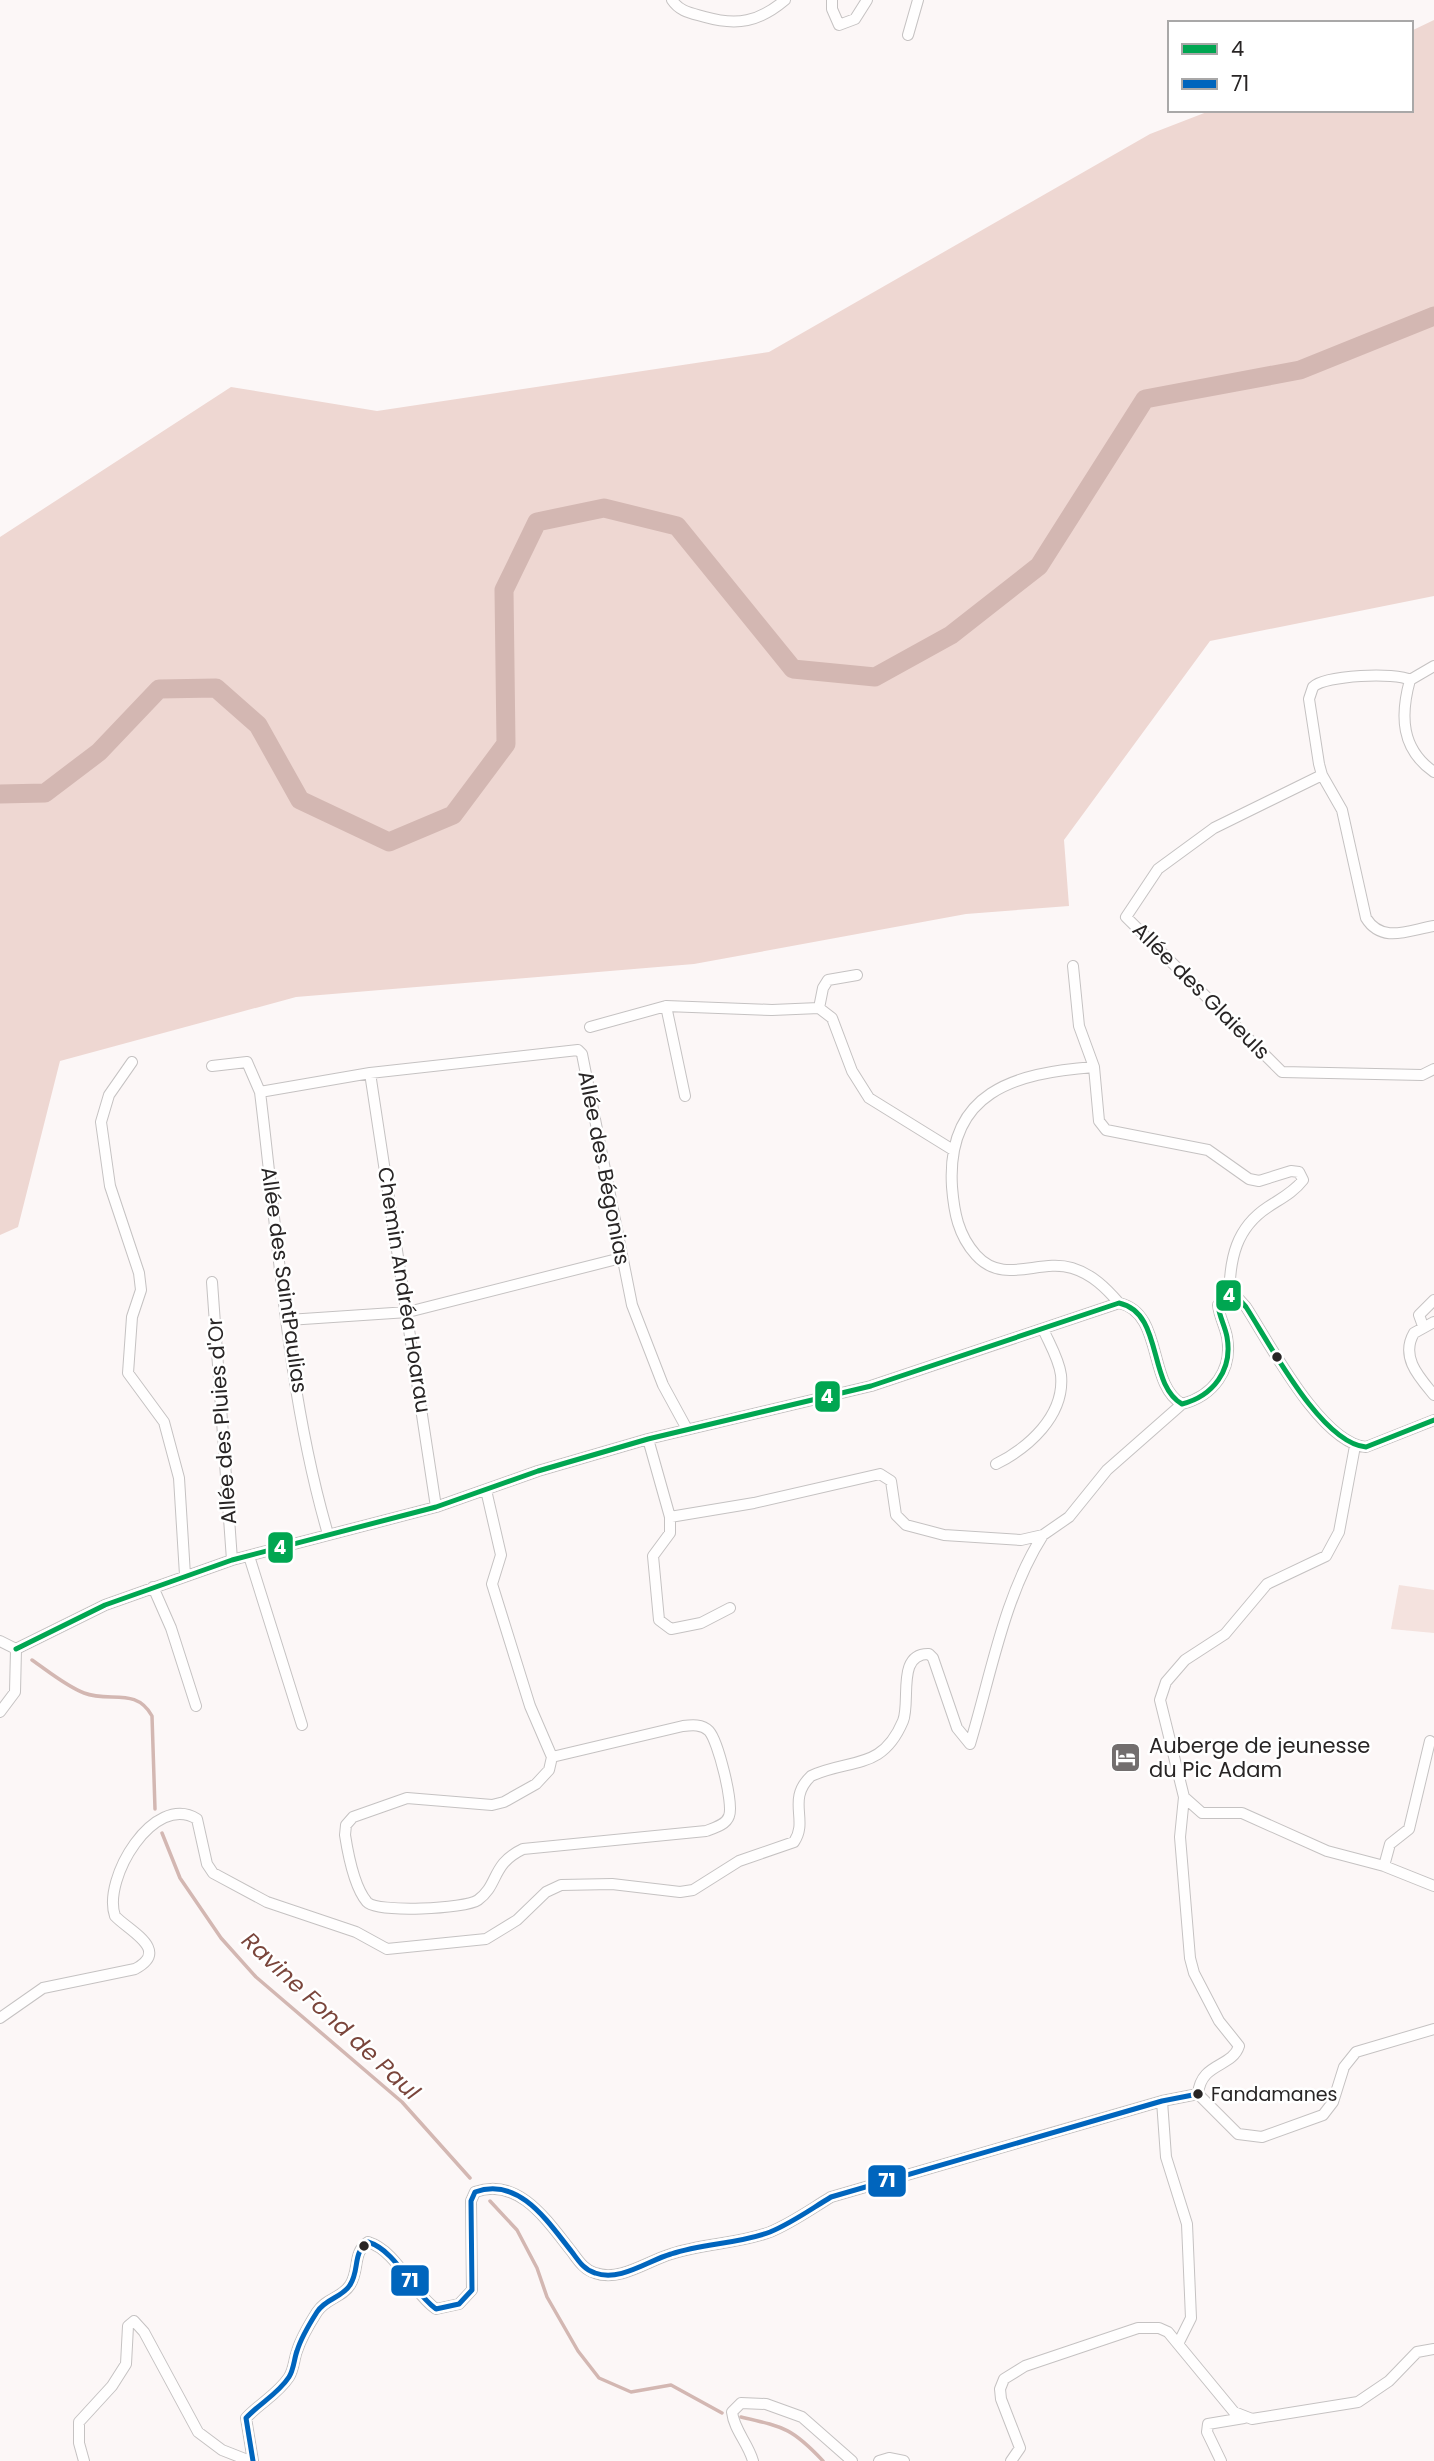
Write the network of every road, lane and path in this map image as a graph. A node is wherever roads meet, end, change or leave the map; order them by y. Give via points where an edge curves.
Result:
1 (672, 0) edge
2 (785, 0) edge
3 (832, 0) edge
4 (867, 0) edge
5 (918, 0) edge
6 (908, 36) dead end
7 (1434, 666) edge
8 (1410, 680) junction
9 (1434, 772) edge
10 (1322, 775) junction
11 (1434, 926) edge
12 (1073, 966) dead end
13 (857, 975) dead end
14 (666, 1006) junction
15 (819, 1008) junction
16 (590, 1027) dead end
17 (132, 1062) dead end
18 (212, 1066) dead end
19 (1094, 1068) junction
20 (1434, 1069) edge
21 (370, 1073) junction
22 (260, 1092) junction
23 (685, 1096) dead end
24 (953, 1150) junction
25 (621, 1258) junction
26 (212, 1282) dead end
27 (1229, 1294) junction
28 (1434, 1300) edge
29 (1119, 1303) junction
30 (408, 1312) junction
31 (288, 1320) junction
32 (1428, 1324) edge
33 (1043, 1329) junction
34 (1434, 1395) edge
35 (1182, 1404) junction
36 (1434, 1420) edge
37 (687, 1429) junction
38 (648, 1439) junction
39 (1355, 1446) junction
40 (996, 1464) dead end
41 (486, 1490) junction
42 (436, 1507) junction
43 (670, 1517) junction
44 (328, 1534) junction
45 (1043, 1535) junction
46 (249, 1556) junction
47 (232, 1559) junction
48 (185, 1575) junction
49 (153, 1587) junction
50 (730, 1608) dead end
51 (0, 1641) edge
52 (16, 1649) junction
53 (196, 1706) dead end
54 (0, 1713) edge
55 (302, 1725) dead end
56 (1430, 1741) dead end
57 (552, 1756) junction
58 (1184, 1797) junction
59 (1384, 1866) junction
60 (1434, 1886) edge
61 (0, 2018) edge
62 (1434, 2029) edge
63 (1198, 2095) junction
64 (1162, 2101) junction
65 (1179, 2342) junction
66 (1434, 2349) edge
67 (1244, 2418) junction
68 (84, 2461) edge
69 (252, 2461) edge
70 (753, 2461) edge
71 (852, 2461) edge
72 (879, 2461) edge
73 (904, 2461) edge
74 (1012, 2461) edge
75 (1222, 2461) edge

1 - 2 street via 681,10 729,24 757,19
3 - 4 street via 839,25 855,19
5 - 6 street
7 - 8 street
8 - 9 street via 1403,726 1420,763
8 - 10 street via 1395,675 1318,682 1310,699
10 - 11 street via 1342,810 1364,912 1373,929 1388,935
10 - 20 street, Allée des Glaieuls via 1214,828 1158,869 1126,917 1282,1072 1422,1075
12 - 19 street via 1079,1026
13 - 15 street via 828,981
14 - 15 street
14 - 16 street
14 - 23 street
15 - 24 street via 832,1018 852,1071 869,1098
17 - 48 street via 109,1095 100,1122 110,1185 141,1290 132,1317 128,1373 164,1422 178,1479
18 - 22 street, Allée des SaintPaulias via 247,1062
19 - 24 street via 1047,1072 993,1093 973,1106
19 - 27 street via 1099,1121 1106,1130 1208,1150 1249,1179 1259,1181 1291,1171 1303,1180 1252,1217 1237,1238
21 - 22 street, Allée des Bégonias
21 - 25 street, Allée des Bégonias via 578,1050
21 - 30 street, Chemin Andréa Hoarau
22 - 31 street, Allée des SaintPaulias
24 - 29 street via 955,1217 978,1257 993,1269 1006,1271 1072,1268 1104,1286
25 - 30 street
25 - 37 street, Allée des Bégonias via 632,1305 663,1385
26 - 47 street, Allée des Pluies d'Or
27 - 35 street via 1218,1304 1229,1352 1225,1370 1204,1397
27 - 39 street via 1246,1307 1320,1420
28 - 32 street via 1419,1315
29 - 33 street
29 - 35 street via 1139,1315 1167,1386
30 - 31 street
30 - 42 street, Chemin Andréa Hoarau
31 - 44 street, Allée des SaintPaulias via 313,1481
32 - 34 street via 1410,1340 1410,1359 1415,1373
33 - 37 street via 871,1386
33 - 40 street via 1060,1367 1059,1391 1051,1414 1028,1445
35 - 45 street via 1107,1471 1069,1517
36 - 39 street via 1377,1445
37 - 38 street
38 - 41 street
38 - 43 street
39 - 58 street via 1339,1532 1326,1556 1267,1584 1225,1634 1185,1660 1166,1682 1160,1700
41 - 42 street
41 - 57 street via 501,1555 492,1584 530,1706
42 - 44 street
43 - 45 street via 880,1474 891,1481 896,1515 906,1525 944,1535 1021,1540
43 - 50 street via 670,1533 653,1556 659,1620 671,1629 701,1623
44 - 46 street
45 - 61 street via 1015,1591 970,1744 957,1728 933,1658 924,1653 909,1666 904,1719 886,1749 858,1765 821,1771 803,1784 797,1801 799,1833 794,1842 748,1857 687,1891 561,1885 486,1939 406,1949 381,1947 356,1932 267,1902 223,1879 209,1869 197,1819 169,1815 142,1835 128,1853 112,1890 115,1916 147,1944 149,1955 144,1964 43,1988
46 - 47 street
46 - 55 street
47 - 48 street
48 - 49 street
49 - 52 street
49 - 53 street
51 - 52 street
52 - 54 street via 15,1692
56 - 59 street via 1409,1829 1390,1844
57 - 57 street via 549,1769 536,1784 498,1804 407,1798 353,1816 345,1835 364,1899 378,1908 461,1906 479,1899 504,1860 523,1849 706,1831 730,1815 714,1740 700,1726 682,1726
58 - 59 street via 1202,1813 1242,1813 1327,1851
58 - 63 street via 1180,1837 1190,1958 1223,2027 1239,2046 1235,2054 1207,2072
59 - 60 street
62 - 63 street via 1356,2052 1344,2067 1333,2102 1323,2115 1262,2137 1238,2134
63 - 64 street
64 - 65 street via 1166,2157 1187,2224 1191,2318
64 - 69 street via 831,2197 768,2233 670,2254 621,2274 585,2269 540,2211 519,2197 498,2187 475,2192 471,2201 472,2290 459,2304 436,2309 424,2301 380,2246 368,2242 362,2246 354,2280 318,2311 297,2349 292,2374 246,2418
65 - 67 street via 1234,2412
65 - 74 street via 1158,2328 1138,2328 1004,2379 999,2389 1020,2448
66 - 67 street via 1416,2351 1389,2381 1358,2402
67 - 75 street via 1208,2424 1207,2432
68 - 69 street via 79,2422 126,2364 128,2326 134,2321 198,2432 222,2450
70 - 71 street via 733,2424 732,2412 741,2403 766,2404 802,2417
72 - 73 street

